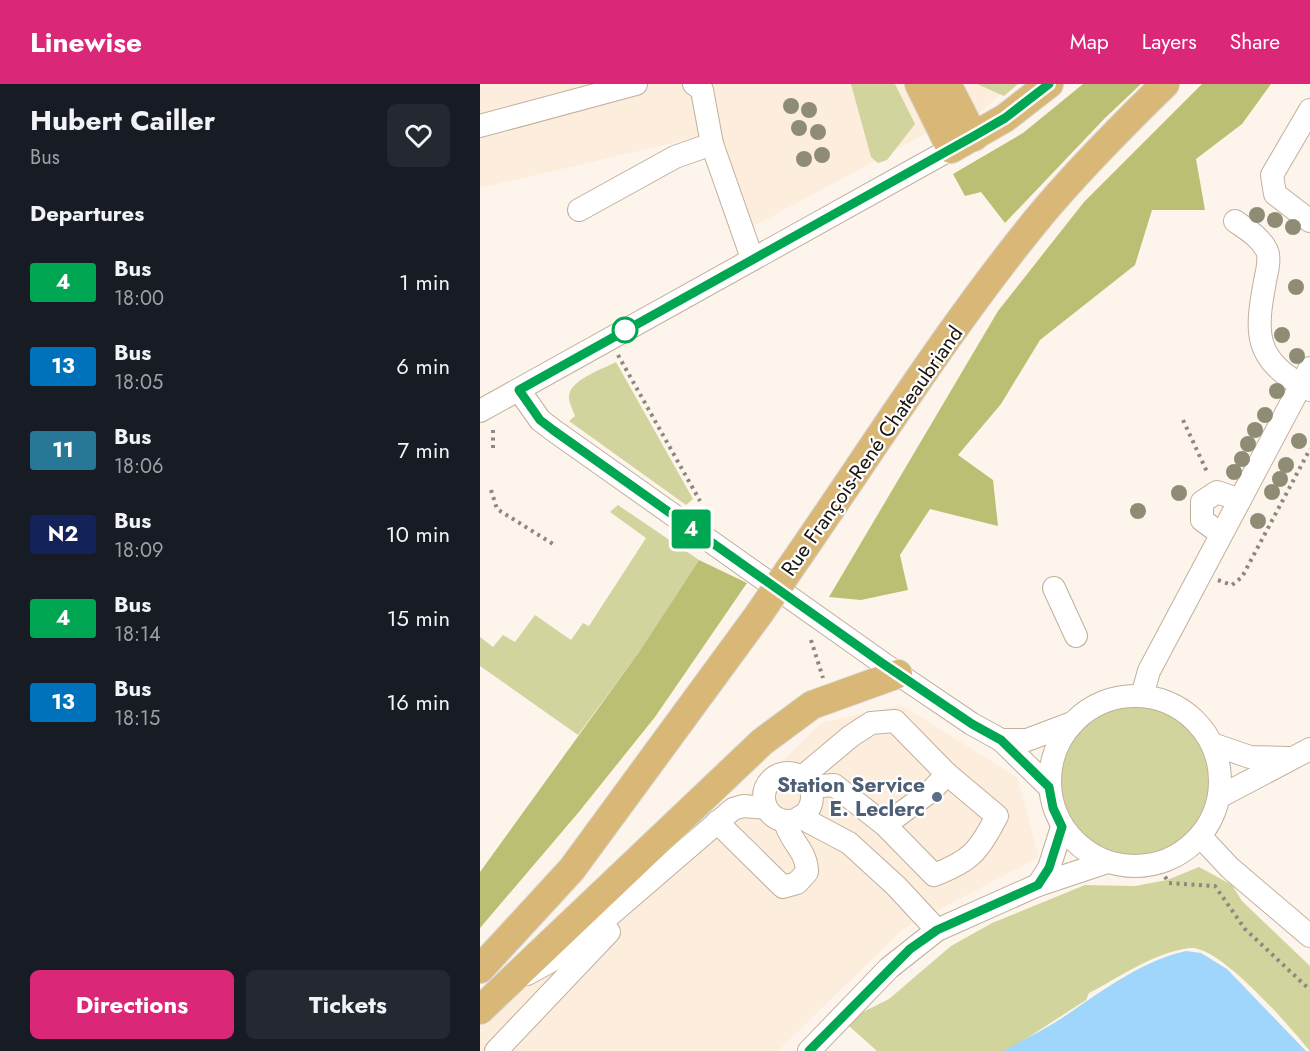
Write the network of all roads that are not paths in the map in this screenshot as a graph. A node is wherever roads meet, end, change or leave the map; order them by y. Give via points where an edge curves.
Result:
1 (636, 84) edge
2 (694, 84) edge
3 (919, 84) edge
4 (947, 84) edge
5 (1049, 84) edge
6 (1165, 84) edge
7 (574, 92) edge
8 (1310, 110) edge
9 (480, 126) edge
10 (963, 143) junction
11 (712, 144) junction
12 (579, 210) dead end
13 (1235, 221) dead end
14 (1310, 221) edge
15 (752, 258) junction
16 (1307, 381) edge
17 (519, 390) junction
18 (487, 418) edge
19 (1240, 500) junction
20 (1221, 534) junction
21 (1054, 588) dead end
22 (1076, 636) dead end
23 (898, 674) junction
24 (1142, 696) junction
25 (1072, 723) junction
26 (1001, 740) junction
27 (762, 742) junction
28 (1212, 744) junction
29 (1304, 754) edge
30 (947, 774) junction
31 (776, 775) junction
32 (806, 782) junction
33 (1049, 787) junction
34 (1219, 797) junction
35 (766, 808) junction
36 (793, 819) junction
37 (717, 822) junction
38 (885, 825) junction
39 (1062, 827) junction
40 (1200, 836) junction
41 (1107, 862) junction
42 (1038, 885) junction
43 (642, 887) junction
44 (937, 930) junction
45 (1310, 936) edge
46 (480, 969) edge
47 (510, 983) junction
48 (480, 1010) edge
49 (496, 1051) edge
50 (809, 1051) edge

1 - 7 street
2 - 11 street via 702,90
3 - 10 main road
4 - 10 main road
5 - 10 main road via 1005,118
6 - 46 main road, Rue François-René Chateaubriand, bridge via 1048,207 985,286 759,614 572,869
7 - 9 street
8 - 14 street via 1272,175 1275,194
10 - 15 street
11 - 12 street via 675,157
11 - 15 street
13 - 16 street via 1254,234 1267,250 1268,270 1258,338 1275,367
15 - 17 street
16 - 19 street
17 - 18 street
17 - 23 street via 540,420 553,430
19 - 20 street
19 - 20 street via 1217,492 1202,502 1200,514 1206,525
20 - 24 street via 1149,670
21 - 22 street
23 - 26 street
23 - 27 main road via 812,705
24 - 25 street via 1116,698 1092,707
24 - 28 street via 1171,703 1195,720
25 - 26 street via 1027,740
25 - 33 street via 1051,764
26 - 33 street
27 - 31 street via 763,763
27 - 47 main road
28 - 29 street via 1250,757
28 - 34 street via 1220,770
29 - 34 street
30 - 32 street via 895,721 871,723 850,736
30 - 38 street
30 - 38 street via 997,816 985,840 962,864 934,875
31 - 32 street via 791,772
31 - 35 street via 766,786
32 - 36 street via 812,799 810,807
32 - 38 street via 834,785
33 - 39 street
34 - 40 street
35 - 36 street via 771,814
35 - 37 street via 733,808
36 - 37 street via 788,835 807,859 807,872 797,883 783,887
36 - 44 street via 849,843
37 - 43 street
39 - 41 street via 1082,849
39 - 42 street via 1049,868
40 - 41 street via 1181,854 1157,864
40 - 45 street via 1230,868
41 - 42 street
42 - 44 street
43 - 47 street via 567,952
43 - 49 street via 629,911
44 - 50 street via 889,968
47 - 48 main road

